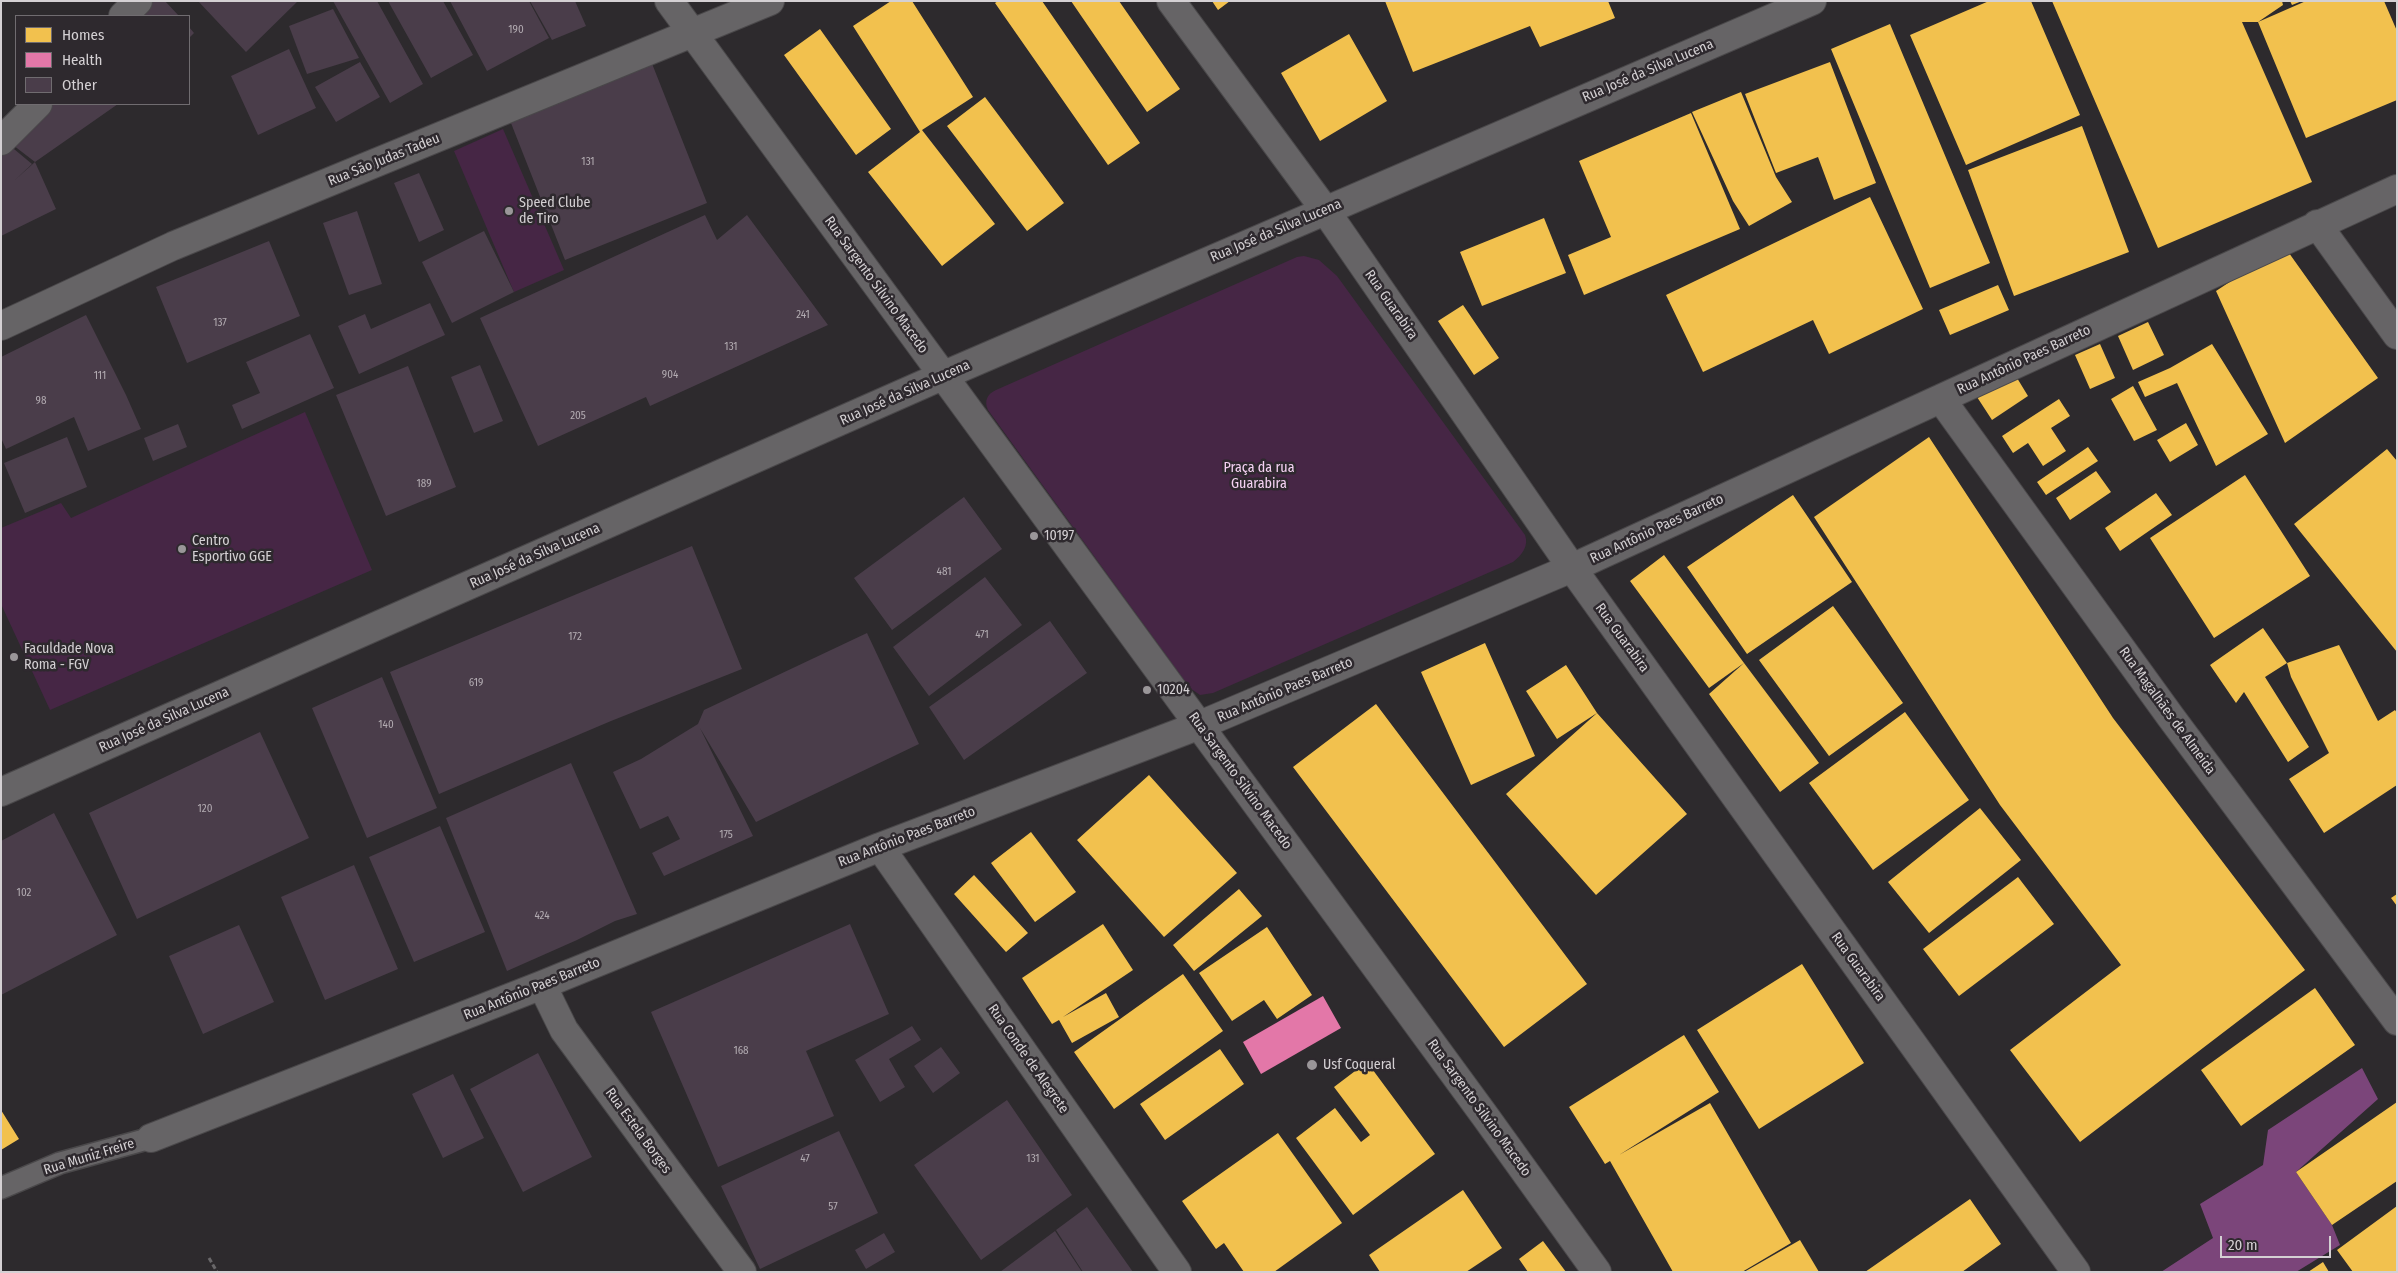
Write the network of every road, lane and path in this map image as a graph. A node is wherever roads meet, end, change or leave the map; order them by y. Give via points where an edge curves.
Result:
1 (138, 1) edge
2 (669, 1) edge
3 (770, 1) edge
4 (1171, 1) edge
5 (1812, 1) edge
6 (124, 15) edge
7 (694, 34) junction
8 (37, 105) edge
9 (1, 141) edge
10 (2397, 189) edge
11 (1325, 210) junction
12 (2317, 224) junction
13 (1, 326) edge
14 (2397, 335) edge
15 (942, 376) junction
16 (1941, 399) junction
17 (1572, 568) junction
18 (1200, 725) junction
19 (1, 792) edge
20 (880, 846) junction
21 (542, 985) junction
22 (2397, 1021) edge
23 (151, 1138) joint
24 (1, 1188) edge
25 (209, 1258) dead end
26 (217, 1272) edge
27 (742, 1272) edge
28 (1177, 1272) edge
29 (1597, 1272) edge
30 (2076, 1272) edge

1 - 6 street
2 - 7 street, Rua Sargento Silvino Macedo
3 - 7 street, Rua São Judas Tadeu
4 - 11 street, Rua Guarabira
5 - 11 street, Rua José da Silva Lucena
7 - 13 street, Rua São Judas Tadeu via 174,246
7 - 15 street, Rua Sargento Silvino Macedo
8 - 9 street
10 - 12 street, Rua Antônio Paes Barreto
11 - 15 street, Rua José da Silva Lucena
11 - 17 street, Rua Guarabira
12 - 14 street
12 - 16 street, Rua Antônio Paes Barreto
15 - 18 street, Rua Sargento Silvino Macedo
15 - 19 street, Rua José da Silva Lucena
16 - 17 street, Rua Antônio Paes Barreto
16 - 22 street, Rua Magalhães de Almeida via 2170,716
17 - 18 street, Rua Antônio Paes Barreto
17 - 30 street, Rua Guarabira
18 - 20 street, Rua Antônio Paes Barreto
18 - 29 street, Rua Sargento Silvino Macedo
20 - 21 street, Rua Antônio Paes Barreto
20 - 28 street, Rua Conde de Alegrete
21 - 23 street, Rua Antônio Paes Barreto
21 - 27 street, Rua Estela Borges via 564,1030
23 - 24 lane, Rua Muniz Freire via 60,1163
25 - 26 path

